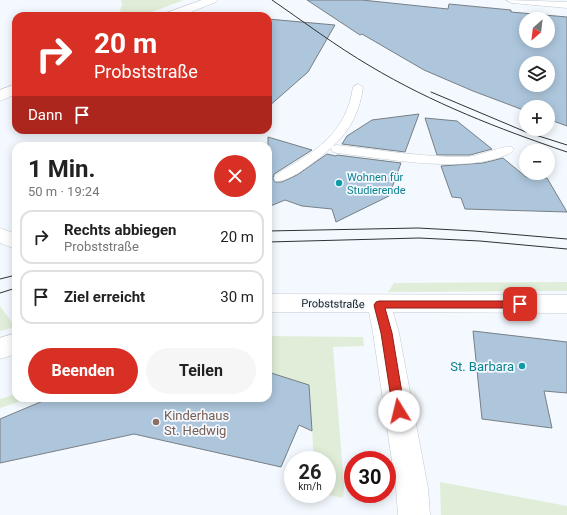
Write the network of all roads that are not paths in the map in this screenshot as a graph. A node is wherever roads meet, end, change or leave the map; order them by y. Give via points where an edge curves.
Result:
1 (212, 0) edge
2 (512, 0) edge
3 (567, 5) edge
4 (180, 12) edge
5 (358, 87) dead end
6 (12, 90) edge
7 (1, 96) edge
8 (508, 150) dead end
9 (328, 152) junction
10 (280, 178) dead end
11 (0, 235) edge
12 (12, 240) edge
13 (272, 303) edge
14 (567, 304) edge
15 (379, 305) junction
16 (12, 345) edge
17 (0, 349) edge
18 (414, 515) edge

1 - 4 street
2 - 3 street
5 - 9 lane via 358,98 351,117
6 - 7 street
8 - 9 lane via 467,161
9 - 10 lane
11 - 12 street
13 - 15 street, Probststraße
14 - 15 street, Probststraße
15 - 18 street via 412,488
16 - 17 street

